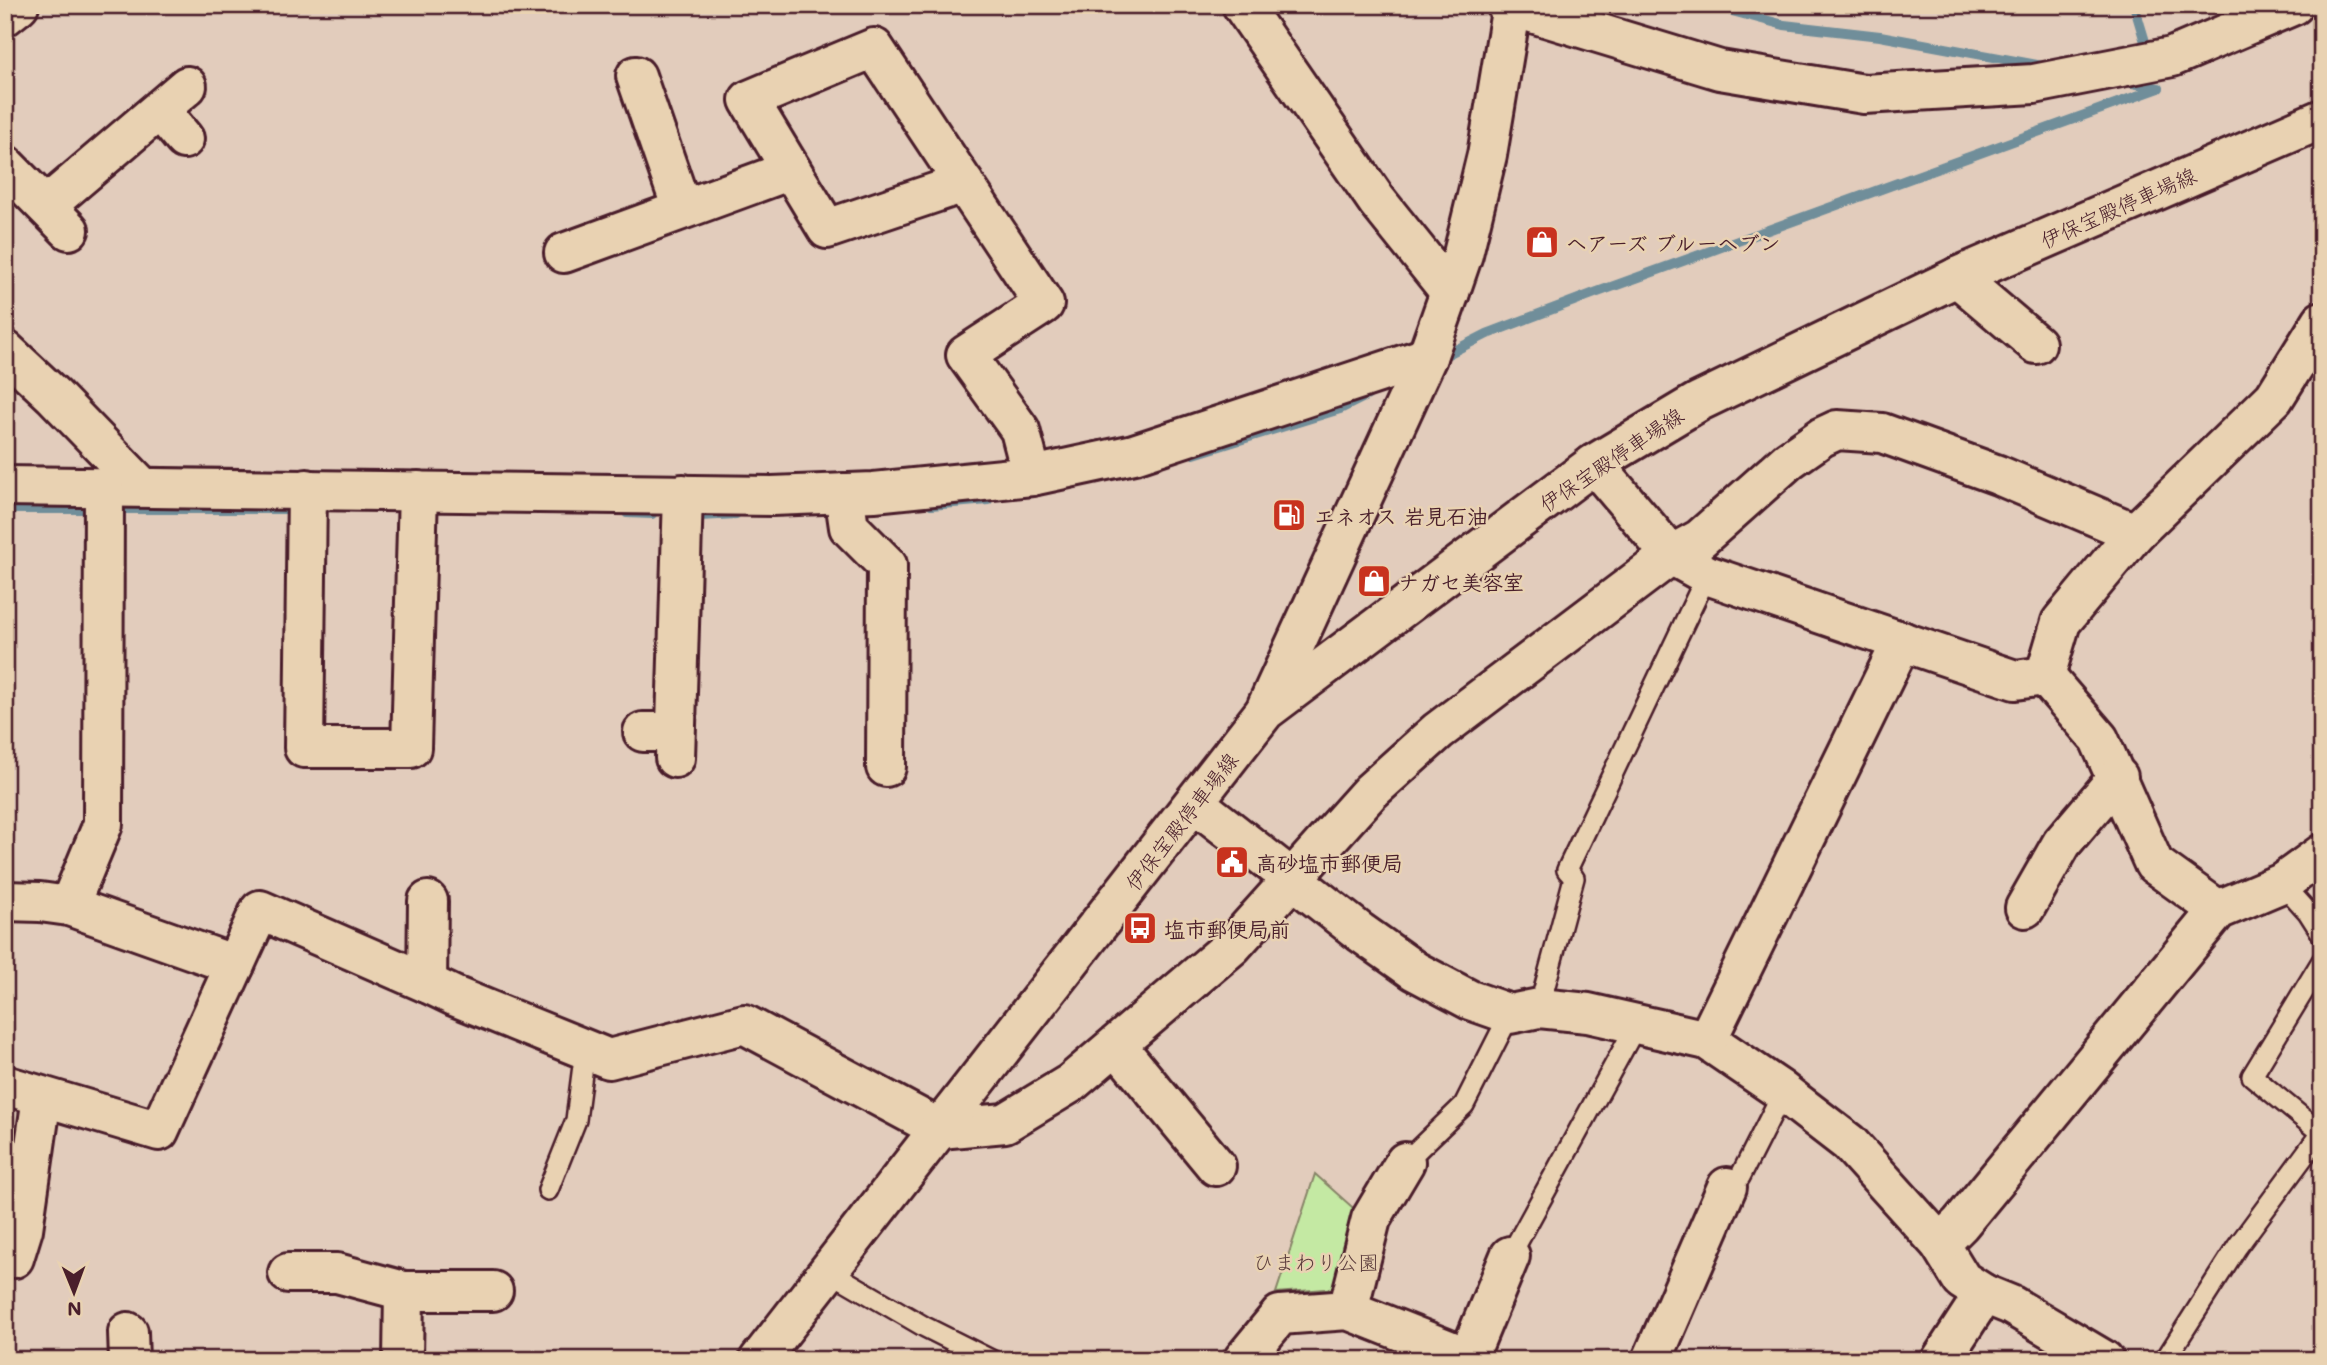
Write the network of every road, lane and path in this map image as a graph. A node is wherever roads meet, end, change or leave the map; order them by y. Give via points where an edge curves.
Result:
1 (19, 5) edge
2 (1242, 5) edge
3 (2294, 5) edge
4 (1510, 6) edge
5 (5, 16) edge
6 (636, 76) dead end
7 (2322, 119) edge
8 (184, 139) dead end
9 (5, 165) edge
10 (791, 170) junction
11 (964, 183) junction
12 (682, 209) junction
13 (564, 253) dead end
14 (1957, 277) junction
15 (1450, 292) junction
16 (2322, 321) edge
17 (2036, 344) dead end
18 (5, 350) edge
19 (1427, 357) junction
20 (1594, 464) junction
21 (1032, 476) junction
22 (5, 486) edge
23 (104, 486) junction
24 (142, 487) junction
25 (307, 489) junction
26 (418, 491) junction
27 (844, 494) junction
28 (683, 511) junction
29 (2135, 533) junction
30 (1671, 555) junction
31 (1707, 575) junction
32 (1902, 641) junction
33 (2045, 676) junction
34 (1265, 711) junction
35 (664, 741) dead end
36 (886, 766) dead end
37 (2118, 777) junction
38 (1195, 803) junction
39 (2322, 854) edge
40 (1292, 877) junction
41 (2282, 883) junction
42 (5, 901) edge
43 (428, 901) dead end
44 (69, 906) junction
45 (2025, 908) dead end
46 (2218, 910) junction
47 (2322, 934) edge
48 (2322, 961) edge
49 (234, 965) junction
50 (428, 982) junction
51 (1524, 1011) junction
52 (1637, 1024) junction
53 (1707, 1040) junction
54 (1117, 1046) junction
55 (585, 1050) junction
56 (5, 1085) edge
57 (1783, 1092) junction
58 (42, 1097) junction
59 (940, 1129) junction
60 (1405, 1162) joint
61 (1216, 1166) dead end
62 (1727, 1187) joint
63 (548, 1190) dead end
64 (14, 1236) edge
65 (1940, 1244) junction
66 (1510, 1256) joint
67 (828, 1271) junction
68 (288, 1273) dead end
69 (404, 1291) junction
70 (493, 1291) dead end
71 (1984, 1294) junction
72 (1348, 1310) junction
73 (1470, 1359) edge
74 (403, 1360) edge
75 (759, 1360) edge
76 (991, 1360) edge
77 (1243, 1360) edge
78 (1652, 1360) edge
79 (1941, 1360) edge
80 (2104, 1360) edge
81 (2165, 1360) edge

1 - 5 street
2 - 15 street via 1377,201
3 - 4 street via 2172,57 2034,84 1864,94 1720,70
4 - 15 street via 1487,155
6 - 12 street
7 - 14 street, 伊保宝殿停車場線
8 - 9 street via 174,98 58,218
10 - 11 street via 827,229
10 - 11 street via 749,100 874,48
10 - 12 street
11 - 21 street via 1044,304 966,355 1020,430
12 - 13 street
14 - 17 street
14 - 20 street, 伊保宝殿停車場線 via 1698,402
15 - 19 street
16 - 29 street via 2274,398
18 - 24 street
19 - 21 street via 1134,454
19 - 34 street
20 - 30 street
20 - 34 street, 伊保宝殿停車場線
21 - 27 street
22 - 23 street
23 - 24 street
23 - 44 street via 103,824
24 - 25 street
25 - 26 street
25 - 26 street via 303,748 411,748
26 - 28 street
27 - 28 street via 772,496
27 - 36 street via 849,527 887,565
28 - 35 street
29 - 30 street via 1998,475 1882,433 1837,430 1789,460 1700,539
29 - 33 street via 2060,622
30 - 31 street
30 - 40 street via 1438,732 1370,792
31 - 32 street
31 - 51 lane via 1567,870 1574,878
32 - 33 street via 2015,680
32 - 53 street
33 - 37 street via 2099,739
34 - 38 street, 伊保宝殿停車場線
37 - 45 street via 2062,843
37 - 46 street via 2154,864
38 - 40 street
38 - 59 street, 伊保宝殿停車場線
39 - 41 street
40 - 51 street via 1415,971 1470,1000
40 - 54 street via 1232,946
41 - 46 street
41 - 47 lane
42 - 44 street
43 - 50 street
44 - 49 street
46 - 65 street
48 - 81 lane via 2252,1076 2321,1133 2237,1247
49 - 50 street via 260,910
49 - 58 street via 159,1131
50 - 55 street
51 - 52 street via 1588,1013
51 - 60 lane via 1464,1105
52 - 53 street
52 - 66 lane
53 - 57 street
54 - 59 street via 1071,1083 1005,1123
54 - 61 street
55 - 59 street via 609,1059 744,1024
55 - 63 lane via 576,1120
56 - 58 street
57 - 62 lane via 1740,1177
57 - 65 street via 1849,1143
58 - 64 street
59 - 67 street, 伊保宝殿停車場線
60 - 72 street via 1371,1219
62 - 78 street via 1695,1218
65 - 71 street via 1962,1280
66 - 73 street
67 - 75 street, 伊保宝殿停車場線
67 - 76 lane
68 - 69 street via 337,1273
69 - 70 street
69 - 74 street
71 - 79 street
71 - 80 street
72 - 73 street
72 - 77 street via 1280,1315

